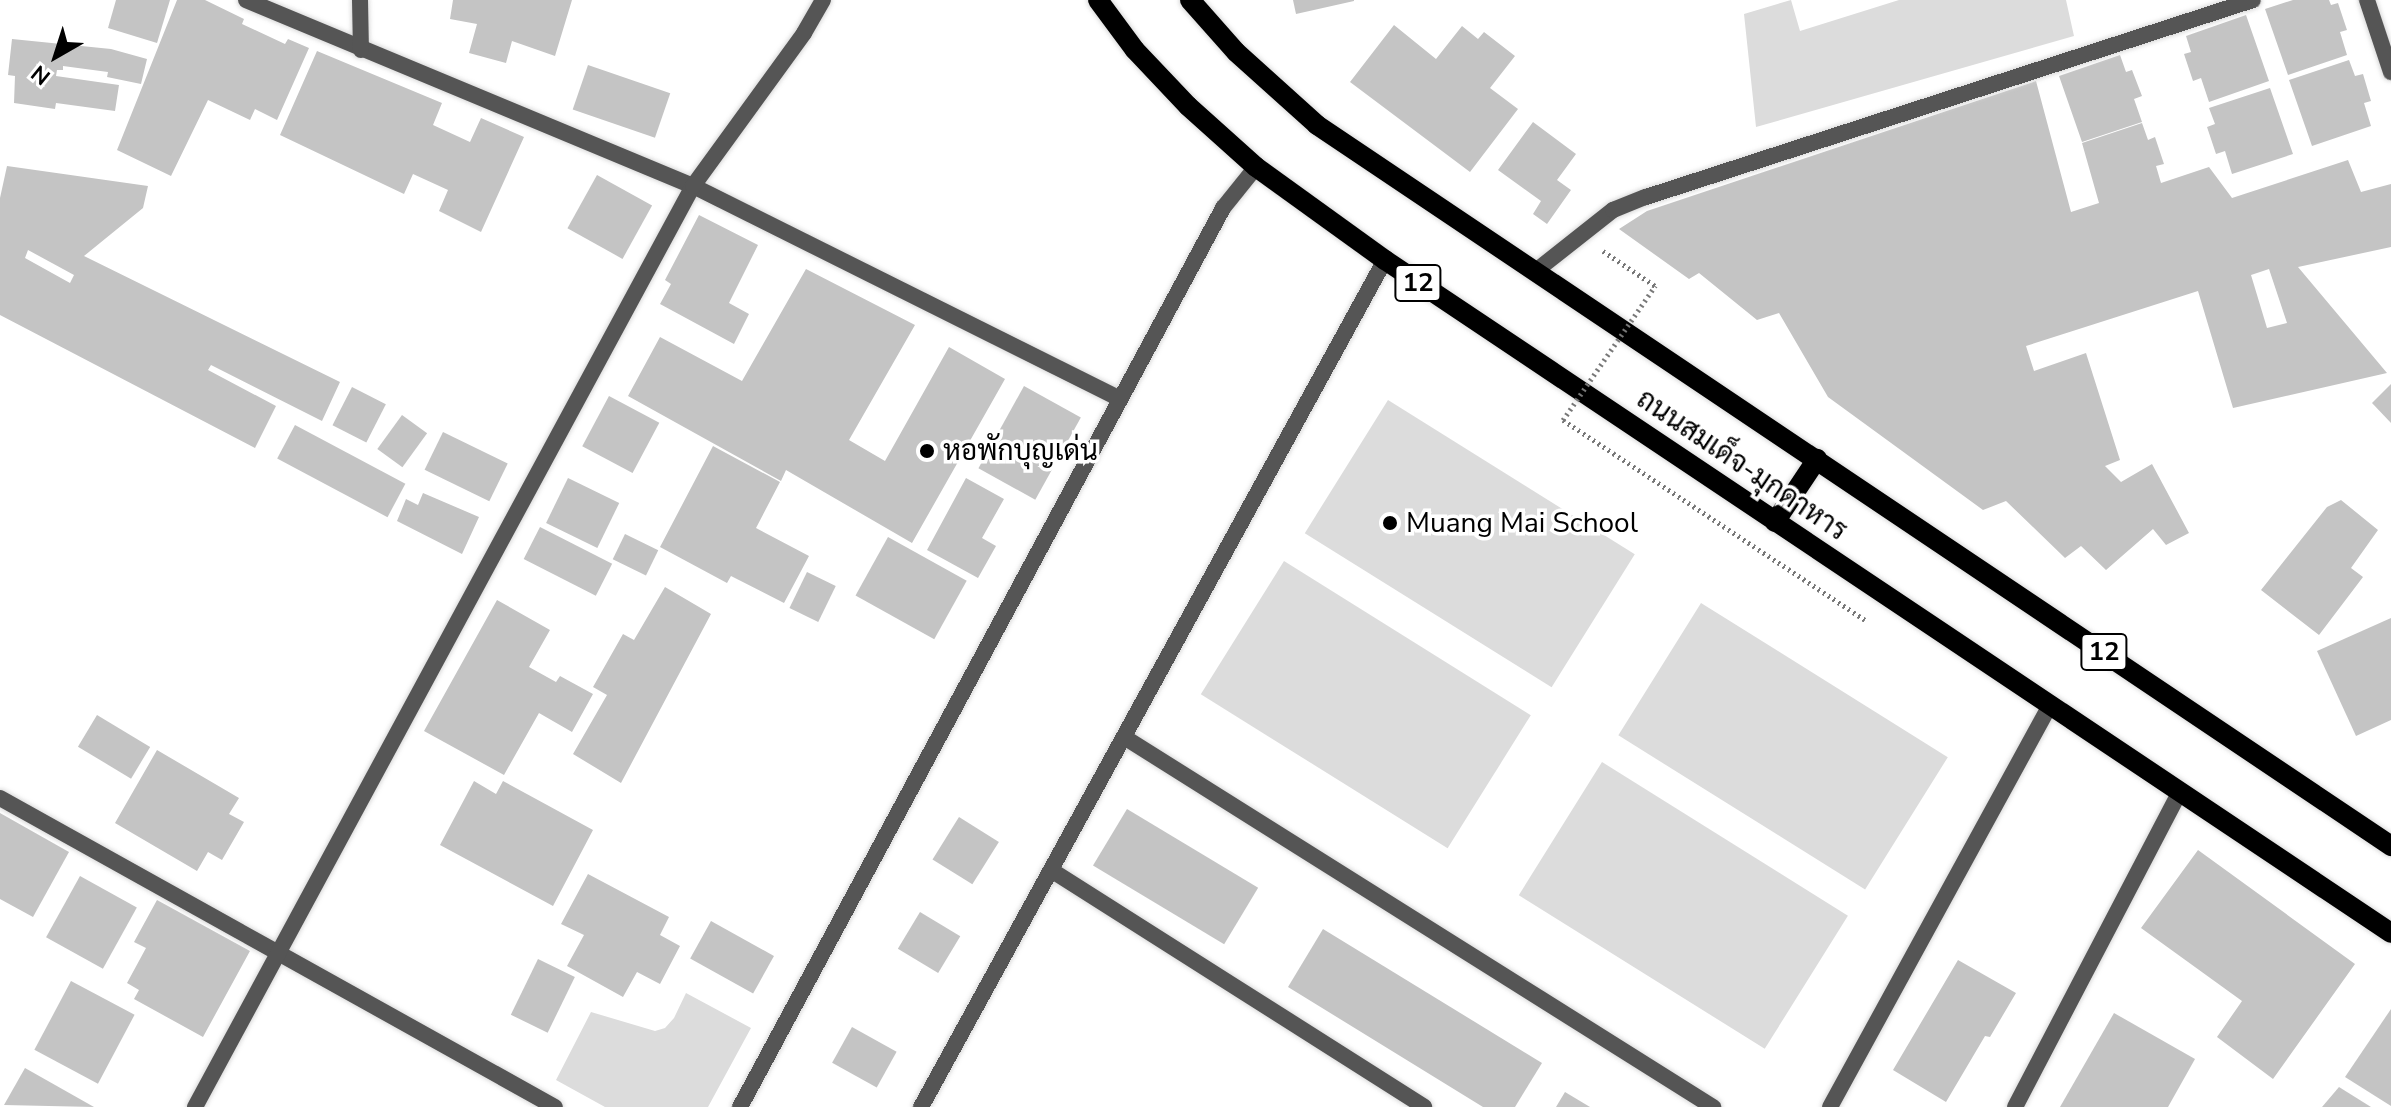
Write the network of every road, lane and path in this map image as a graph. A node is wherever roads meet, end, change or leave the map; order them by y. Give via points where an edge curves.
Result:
1 (246, 0) edge
2 (360, 0) edge
3 (823, 0) edge
4 (1098, 0) edge
5 (1190, 0) edge
6 (2253, 0) edge
7 (2367, 0) edge
8 (361, 50) junction
9 (2391, 72) edge
10 (1256, 167) junction
11 (693, 186) junction
12 (1606, 252) dead end
13 (1385, 260) junction
14 (1537, 270) junction
15 (1118, 398) junction
16 (1817, 459) junction
17 (1775, 522) junction
18 (1875, 626) dead end
19 (2051, 704) junction
20 (1124, 737) junction
21 (2180, 792) junction
22 (0, 798) edge
23 (2391, 846) edge
24 (1051, 870) junction
25 (2391, 933) edge
26 (277, 952) junction
27 (1690, 1101) edge
28 (195, 1107) edge
29 (555, 1107) edge
30 (740, 1107) edge
31 (921, 1107) edge
32 (1424, 1107) edge
33 (1713, 1107) edge
34 (1830, 1107) edge
35 (2015, 1107) edge

1 - 8 street
2 - 8 street
3 - 11 street
4 - 10 main road, ถนนสมเด็จ-มุกดาหาร / 12 via 1145,61
5 - 14 main road, ถนนสมเด็จ-มุกดาหาร / 12 via 1236,52 1317,125
6 - 14 street via 1646,197 1613,210
7 - 9 street
8 - 11 street
10 - 13 main road, ถนนสมเด็จ-มุกดาหาร / 12
10 - 15 street via 1223,208
11 - 15 street
11 - 26 street
12 - 18 path, bridge via 1655,286 1563,420
13 - 17 main road, ถนนสมเด็จ-มุกดาหาร / 12
13 - 20 street
14 - 16 main road, ถนนสมเด็จ-มุกดาหาร / 12
15 - 30 street
16 - 17 main road
16 - 23 main road, ถนนสมเด็จ-มุกดาหาร / 12
17 - 19 main road, ถนนสมเด็จ-มุกดาหาร / 12
19 - 21 main road, ถนนสมเด็จ-มุกดาหาร / 12
19 - 34 street
20 - 24 street
20 - 27 street
21 - 25 main road, ถนนสมเด็จ-มุกดาหาร / 12
21 - 35 street
22 - 26 street
24 - 31 street
24 - 32 street
26 - 28 street
26 - 29 street
27 - 33 street

